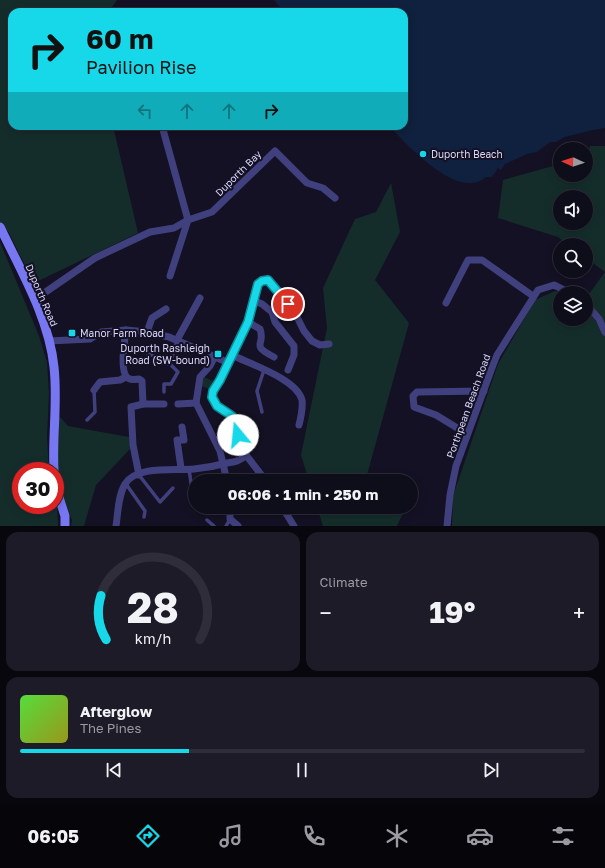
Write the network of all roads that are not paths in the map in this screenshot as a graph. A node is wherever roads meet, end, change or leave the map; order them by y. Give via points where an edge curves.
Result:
1 (163, 130) edge
2 (335, 198) dead end
3 (188, 220) junction
4 (0, 227) edge
5 (170, 276) dead end
6 (556, 286) edge
7 (533, 296) junction
8 (200, 298) dead end
9 (34, 300) junction
10 (255, 300) junction
11 (446, 303) dead end
12 (166, 309) dead end
13 (593, 313) edge
14 (248, 322) junction
15 (126, 330) junction
16 (147, 332) junction
17 (605, 332) edge
18 (177, 340) junction
19 (48, 341) junction
20 (329, 344) dead end
21 (232, 354) junction
22 (215, 356) junction
23 (274, 357) dead end
24 (229, 362) junction
25 (148, 363) dead end
26 (170, 364) junction
27 (264, 370) junction
28 (288, 370) dead end
29 (126, 377) junction
30 (94, 390) joint
31 (484, 391) junction
32 (164, 392) dead end
33 (196, 403) junction
34 (143, 404) junction
35 (164, 404) dead end
36 (178, 404) dead end
37 (262, 412) dead end
38 (87, 420) dead end
39 (299, 425) dead end
40 (182, 427) dead end
41 (467, 434) junction
42 (246, 455) junction
43 (54, 462) edge
44 (223, 464) junction
45 (181, 468) junction
46 (189, 469) junction
47 (190, 474) edge
48 (225, 474) edge
49 (261, 474) edge
50 (139, 475) junction
51 (125, 483) junction
52 (173, 488) dead end
53 (64, 513) edge
54 (230, 514) edge
55 (286, 514) edge
56 (144, 517) dead end
57 (230, 519) junction
58 (207, 520) dead end
59 (65, 526) edge
60 (116, 526) edge
61 (214, 526) edge
62 (226, 526) edge
63 (238, 526) edge
64 (294, 526) edge
65 (447, 526) edge

1 - 3 street
2 - 3 street, Duporth Bay via 323,188 307,183 275,150 212,212
3 - 5 street
3 - 9 street, Duporth Bay via 174,228 150,232 95,258
4 - 9 street, Duporth Road
6 - 7 street, Porthpean Beach Road via 538,290
7 - 11 street via 482,260 475,259 468,260
7 - 31 street, Porthpean Beach Road via 497,355
8 - 18 street
9 - 19 street, Duporth Road
10 - 14 street
10 - 20 street via 258,284 268,280 295,313 312,341 320,345
10 - 28 street via 272,312 275,322 294,346 294,355
12 - 16 street via 152,318
13 - 17 street
14 - 21 street
14 - 23 street via 260,329 260,348
15 - 16 street
15 - 19 street via 101,332 90,339
15 - 29 street via 123,354
16 - 18 street
18 - 22 street
18 - 26 lane
19 - 43 street, Duporth Road via 54,365 56,393
21 - 24 street
21 - 27 street
22 - 24 street
22 - 33 street via 200,377
24 - 42 street via 212,397 217,406 234,418 238,435 247,449
25 - 26 lane via 148,354
26 - 32 lane via 178,372 171,384 164,384
27 - 37 lane via 256,391
27 - 39 street via 292,385 300,394 302,406
29 - 30 street via 100,382
29 - 34 street via 142,381
30 - 38 lane via 95,412
31 - 41 street, Porthpean Beach Road
31 - 41 street via 417,392 412,396 414,407 436,415
33 - 36 street
33 - 44 street via 220,450
34 - 35 street
34 - 50 street via 132,407 133,445
40 - 45 street via 184,440 177,440
41 - 65 street, Porthpean Beach Road via 453,480
42 - 44 street via 239,461
42 - 49 street
44 - 46 street
44 - 48 street
45 - 46 street
45 - 50 street via 157,469
46 - 47 lane
50 - 51 street
50 - 52 lane via 160,502
51 - 56 lane via 145,511
51 - 60 street
53 - 59 street
54 - 57 street
55 - 64 street
57 - 62 lane
57 - 63 street
58 - 61 lane

